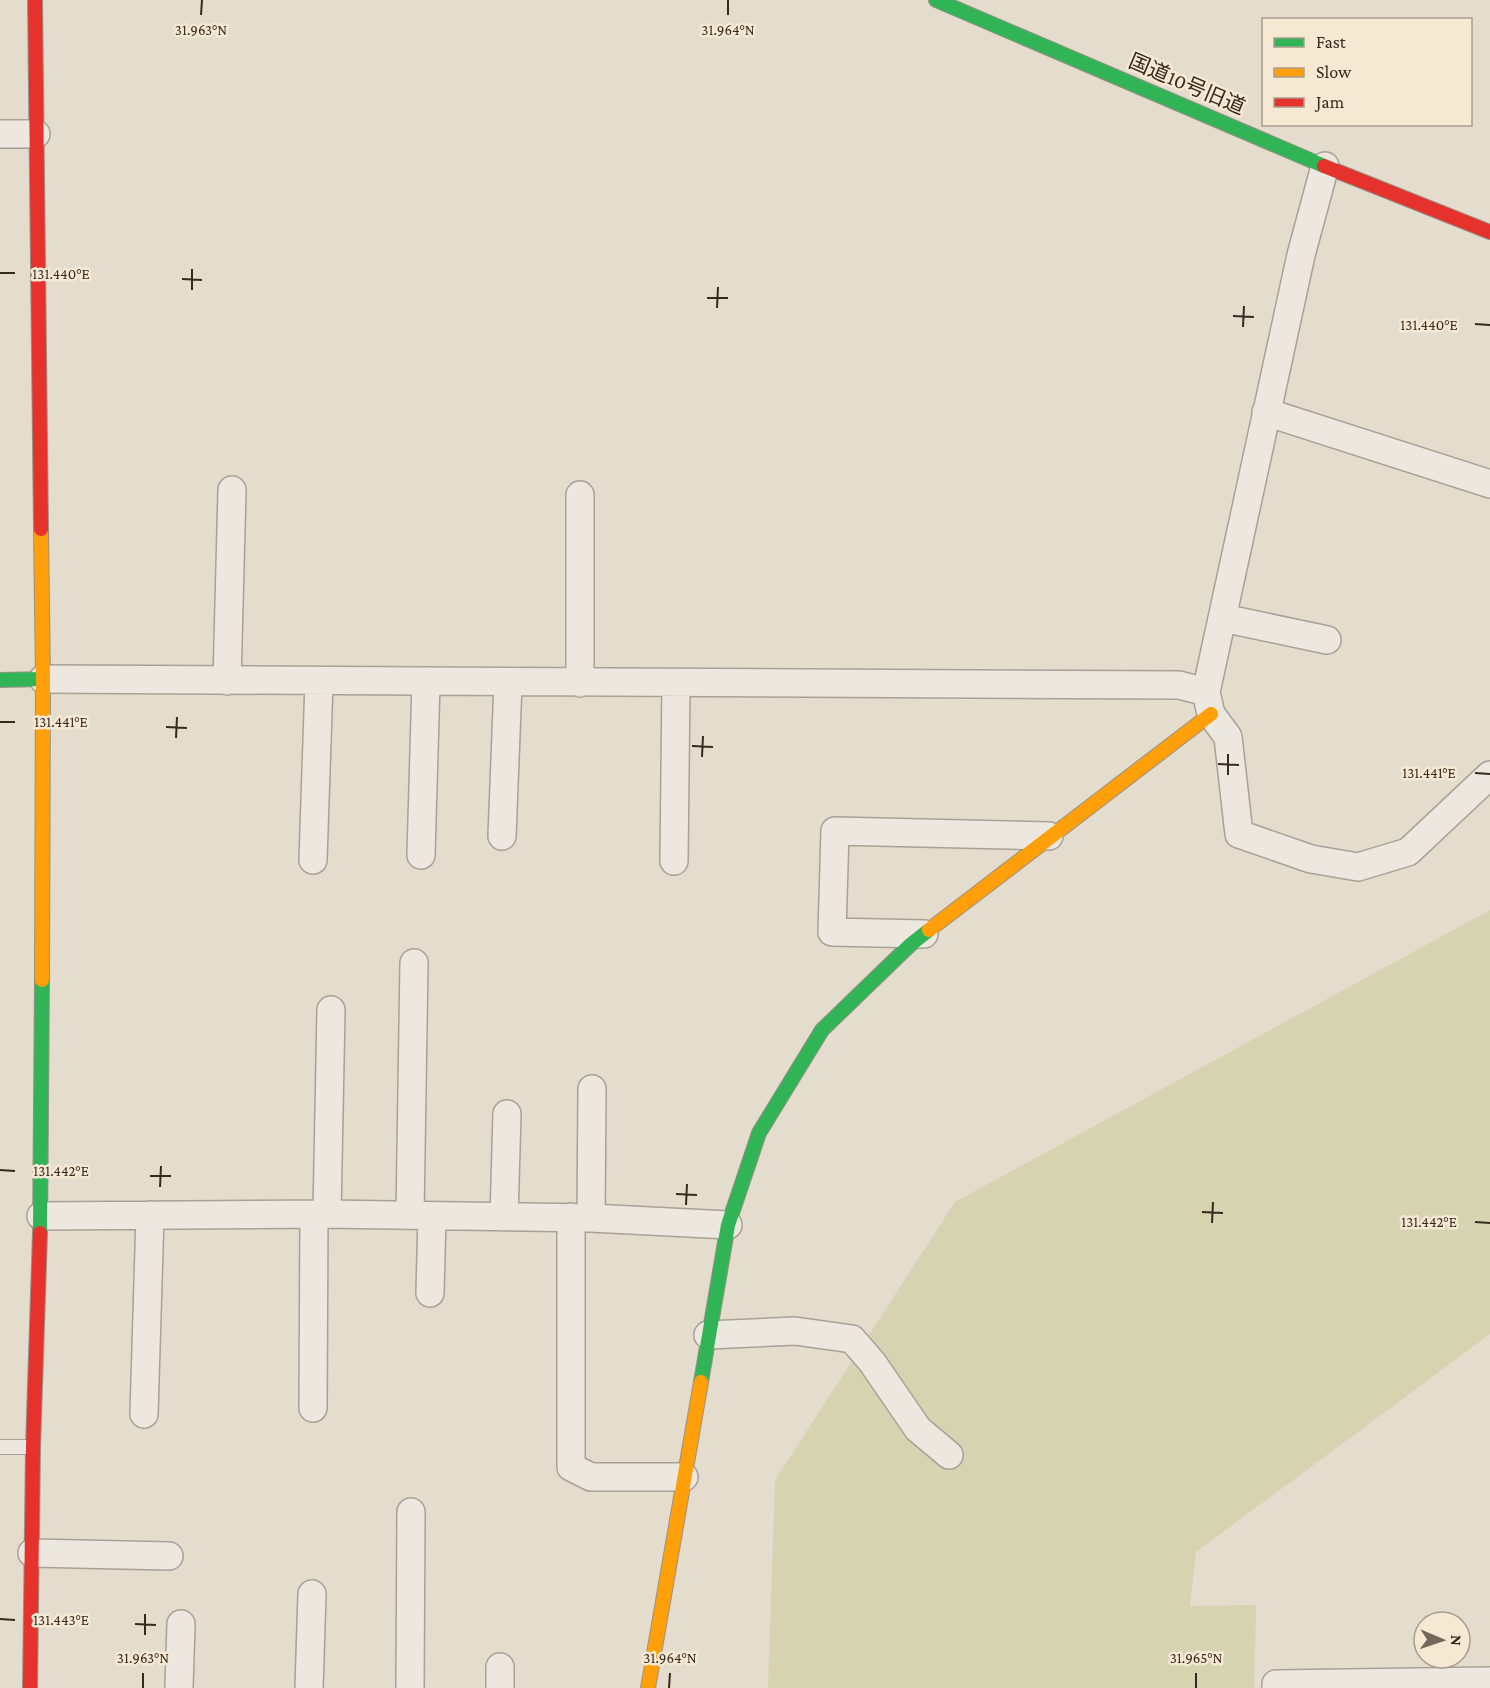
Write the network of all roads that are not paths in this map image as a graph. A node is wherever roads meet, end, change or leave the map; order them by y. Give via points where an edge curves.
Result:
1 (35, 0) edge
2 (936, 0) edge
3 (0, 134) edge
4 (36, 134) junction
5 (1325, 166) junction
6 (1490, 232) edge
7 (1266, 412) junction
8 (1490, 484) edge
9 (232, 490) dead end
10 (580, 495) dead end
11 (1223, 618) junction
12 (1327, 640) dead end
13 (43, 679) junction
14 (0, 680) edge
15 (228, 681) junction
16 (319, 682) junction
17 (426, 683) junction
18 (508, 683) junction
19 (580, 683) junction
20 (676, 683) junction
21 (1209, 703) junction
22 (1490, 775) edge
23 (502, 836) dead end
24 (1049, 836) junction
25 (421, 855) dead end
26 (313, 860) dead end
27 (674, 861) dead end
28 (924, 934) junction
29 (414, 963) dead end
30 (331, 1010) dead end
31 (592, 1089) dead end
32 (507, 1114) dead end
33 (321, 1214) junction
34 (150, 1215) junction
35 (421, 1215) junction
36 (41, 1216) junction
37 (504, 1217) junction
38 (581, 1218) junction
39 (728, 1225) junction
40 (430, 1293) dead end
41 (708, 1335) junction
42 (313, 1408) dead end
43 (144, 1414) dead end
44 (0, 1447) edge
45 (33, 1447) junction
46 (949, 1455) dead end
47 (684, 1477) junction
48 (411, 1512) dead end
49 (32, 1553) junction
50 (168, 1556) dead end
51 (312, 1594) dead end
52 (181, 1624) dead end
53 (1490, 1681) edge
54 (30, 1688) edge
55 (179, 1688) edge
56 (309, 1688) edge
57 (410, 1688) edge
58 (648, 1688) edge
59 (1276, 1688) edge

1 - 4 street
2 - 5 street, 国道10号旧道
3 - 4 street
4 - 13 street
5 - 6 street, 国道10号旧道
5 - 7 street
7 - 8 street
7 - 11 street
9 - 15 street
10 - 19 street
11 - 12 street
11 - 21 street
13 - 14 street
13 - 15 street
13 - 36 street
15 - 16 street
16 - 17 street
16 - 26 street
17 - 18 street
17 - 25 street
18 - 19 street
18 - 23 street
19 - 20 street
20 - 21 street via 1179,685
20 - 27 street
21 - 22 street via 1228,737 1239,834 1311,860 1358,867 1408,852
21 - 24 street
24 - 28 street
24 - 28 street via 835,831 832,932
28 - 39 street via 822,1030 759,1133
29 - 35 street
30 - 33 street
31 - 38 street
32 - 37 street
33 - 34 street
33 - 35 street
33 - 42 street
34 - 36 street
34 - 43 street
35 - 37 street
35 - 40 street
36 - 45 street
37 - 38 street
38 - 39 street
38 - 47 street via 571,1467 591,1477
39 - 41 street
41 - 46 street via 795,1331 852,1339 918,1429
41 - 47 street
44 - 45 lane
45 - 49 street
47 - 58 street
48 - 57 street
49 - 50 street
49 - 54 street
51 - 56 street
52 - 55 street
53 - 59 street via 1276,1684

